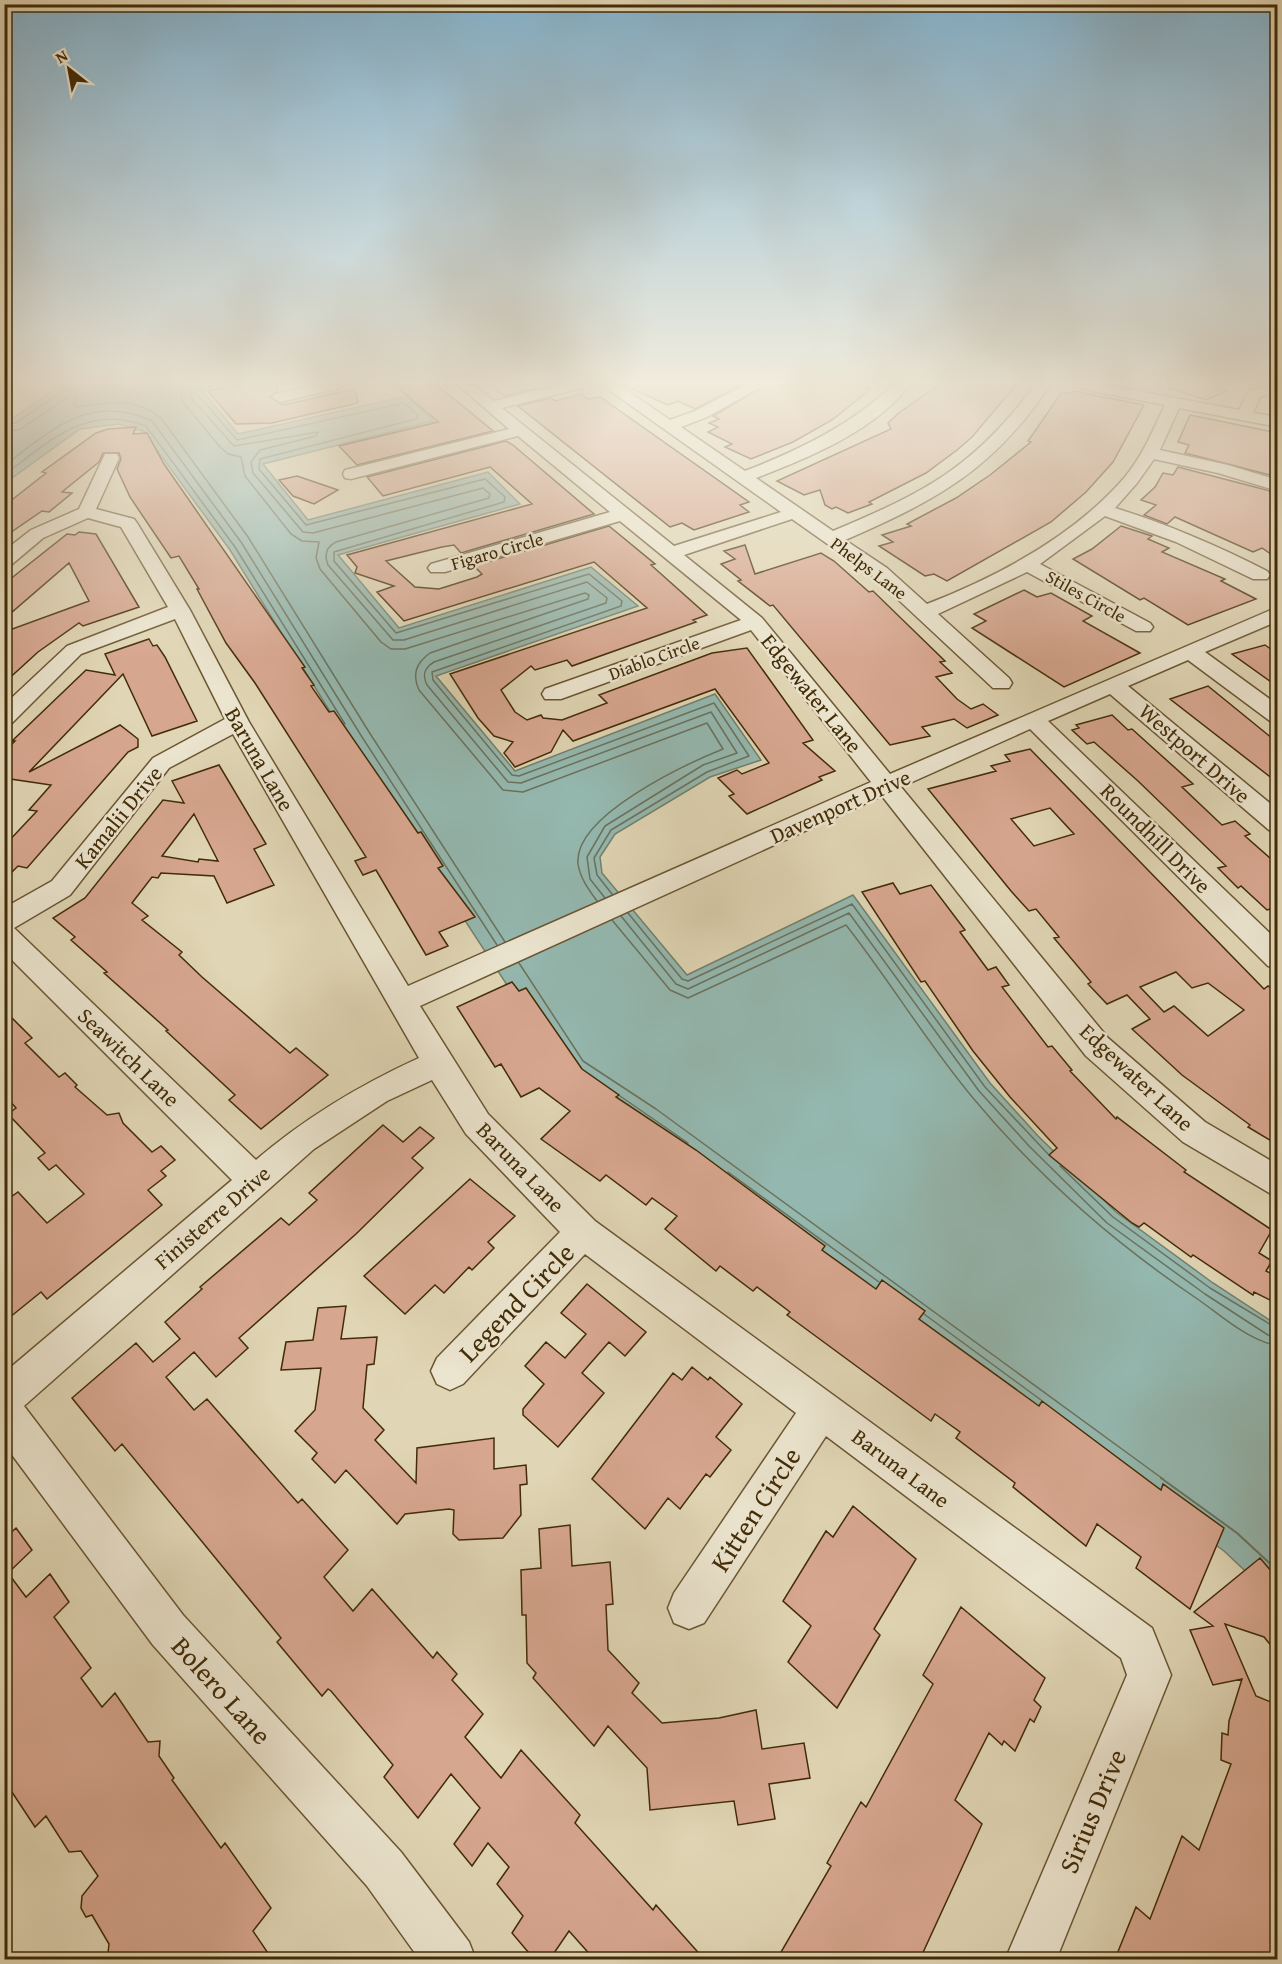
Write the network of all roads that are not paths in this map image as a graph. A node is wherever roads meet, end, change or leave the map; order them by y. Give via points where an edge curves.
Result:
1 (102, 477) edge
2 (577, 477) edge
3 (744, 477) edge
4 (954, 477) edge
5 (1132, 477) edge
6 (1247, 477) edge
7 (1278, 486) edge
8 (1101, 509) junction
9 (86, 512) junction
10 (794, 513) junction
11 (624, 514) junction
12 (831, 539) junction
13 (671, 553) junction
14 (4, 561) edge
15 (1028, 565) junction
16 (438, 568) dead end
17 (1260, 575) dead end
18 (180, 610) junction
19 (926, 612) junction
20 (1278, 613) edge
21 (755, 622) junction
22 (1143, 627) dead end
23 (1190, 651) junction
24 (1001, 683) dead end
25 (1112, 684) junction
26 (553, 694) dead end
27 (1278, 716) edge
28 (4, 718) edge
29 (1033, 719) junction
30 (238, 722) junction
31 (887, 785) junction
32 (1278, 824) edge
33 (4, 921) edge
34 (4, 935) edge
35 (1278, 958) edge
36 (403, 1001) junction
37 (438, 1063) junction
38 (254, 1180) junction
39 (1278, 1183) edge
40 (583, 1232) junction
41 (450, 1371) dead end
42 (4, 1398) edge
43 (821, 1409) junction
44 (4, 1411) edge
45 (689, 1608) dead end
46 (1146, 1661) joint
47 (451, 1959) edge
48 (1030, 1959) edge

1 - 9 street
2 - 11 street, Edgewater Lane
3 - 10 street, Phelps Lane
4 - 12 street via 908,504
5 - 8 street
6 - 7 street
8 - 15 street
8 - 17 street via 1153,524
9 - 14 street via 37,534
9 - 18 street, Baruna Lane via 128,523
10 - 12 street, Phelps Lane
10 - 13 street
11 - 13 street, Edgewater Lane
11 - 16 street, Figaro Circle
12 - 19 street, Phelps Lane via 880,572
13 - 21 street, Edgewater Lane
15 - 19 street via 971,595
15 - 22 street, Stiles Circle
18 - 28 street via 74,650
18 - 30 street, Baruna Lane
19 - 24 street, Phelps Lane
20 - 23 street, Davenport Drive
21 - 26 street, Diablo Circle
21 - 31 street, Edgewater Lane
23 - 25 street, Davenport Drive
23 - 27 street
25 - 29 street, Davenport Drive
25 - 32 street, Westport Drive
29 - 31 street, Davenport Drive
29 - 35 street, Roundhill Drive
30 - 33 street, Kamalii Drive via 161,763 61,888
30 - 36 street, Baruna Lane
31 - 36 street, Davenport Drive
31 - 39 street, Edgewater Lane via 1097,1047 1194,1132
34 - 38 street, Seawitch Lane
36 - 37 street, Baruna Lane
37 - 38 street, Finisterre Drive via 376,1092 303,1139
37 - 40 street, Baruna Lane via 477,1124
38 - 42 street, Finisterre Drive
40 - 41 street, Legend Circle
40 - 43 street, Baruna Lane
43 - 45 street, Kitten Circle
43 - 46 street, Baruna Lane via 1137,1643
44 - 47 street, Bolero Lane via 168,1630 384,1869
46 - 48 street, Sirius Drive via 1149,1675

